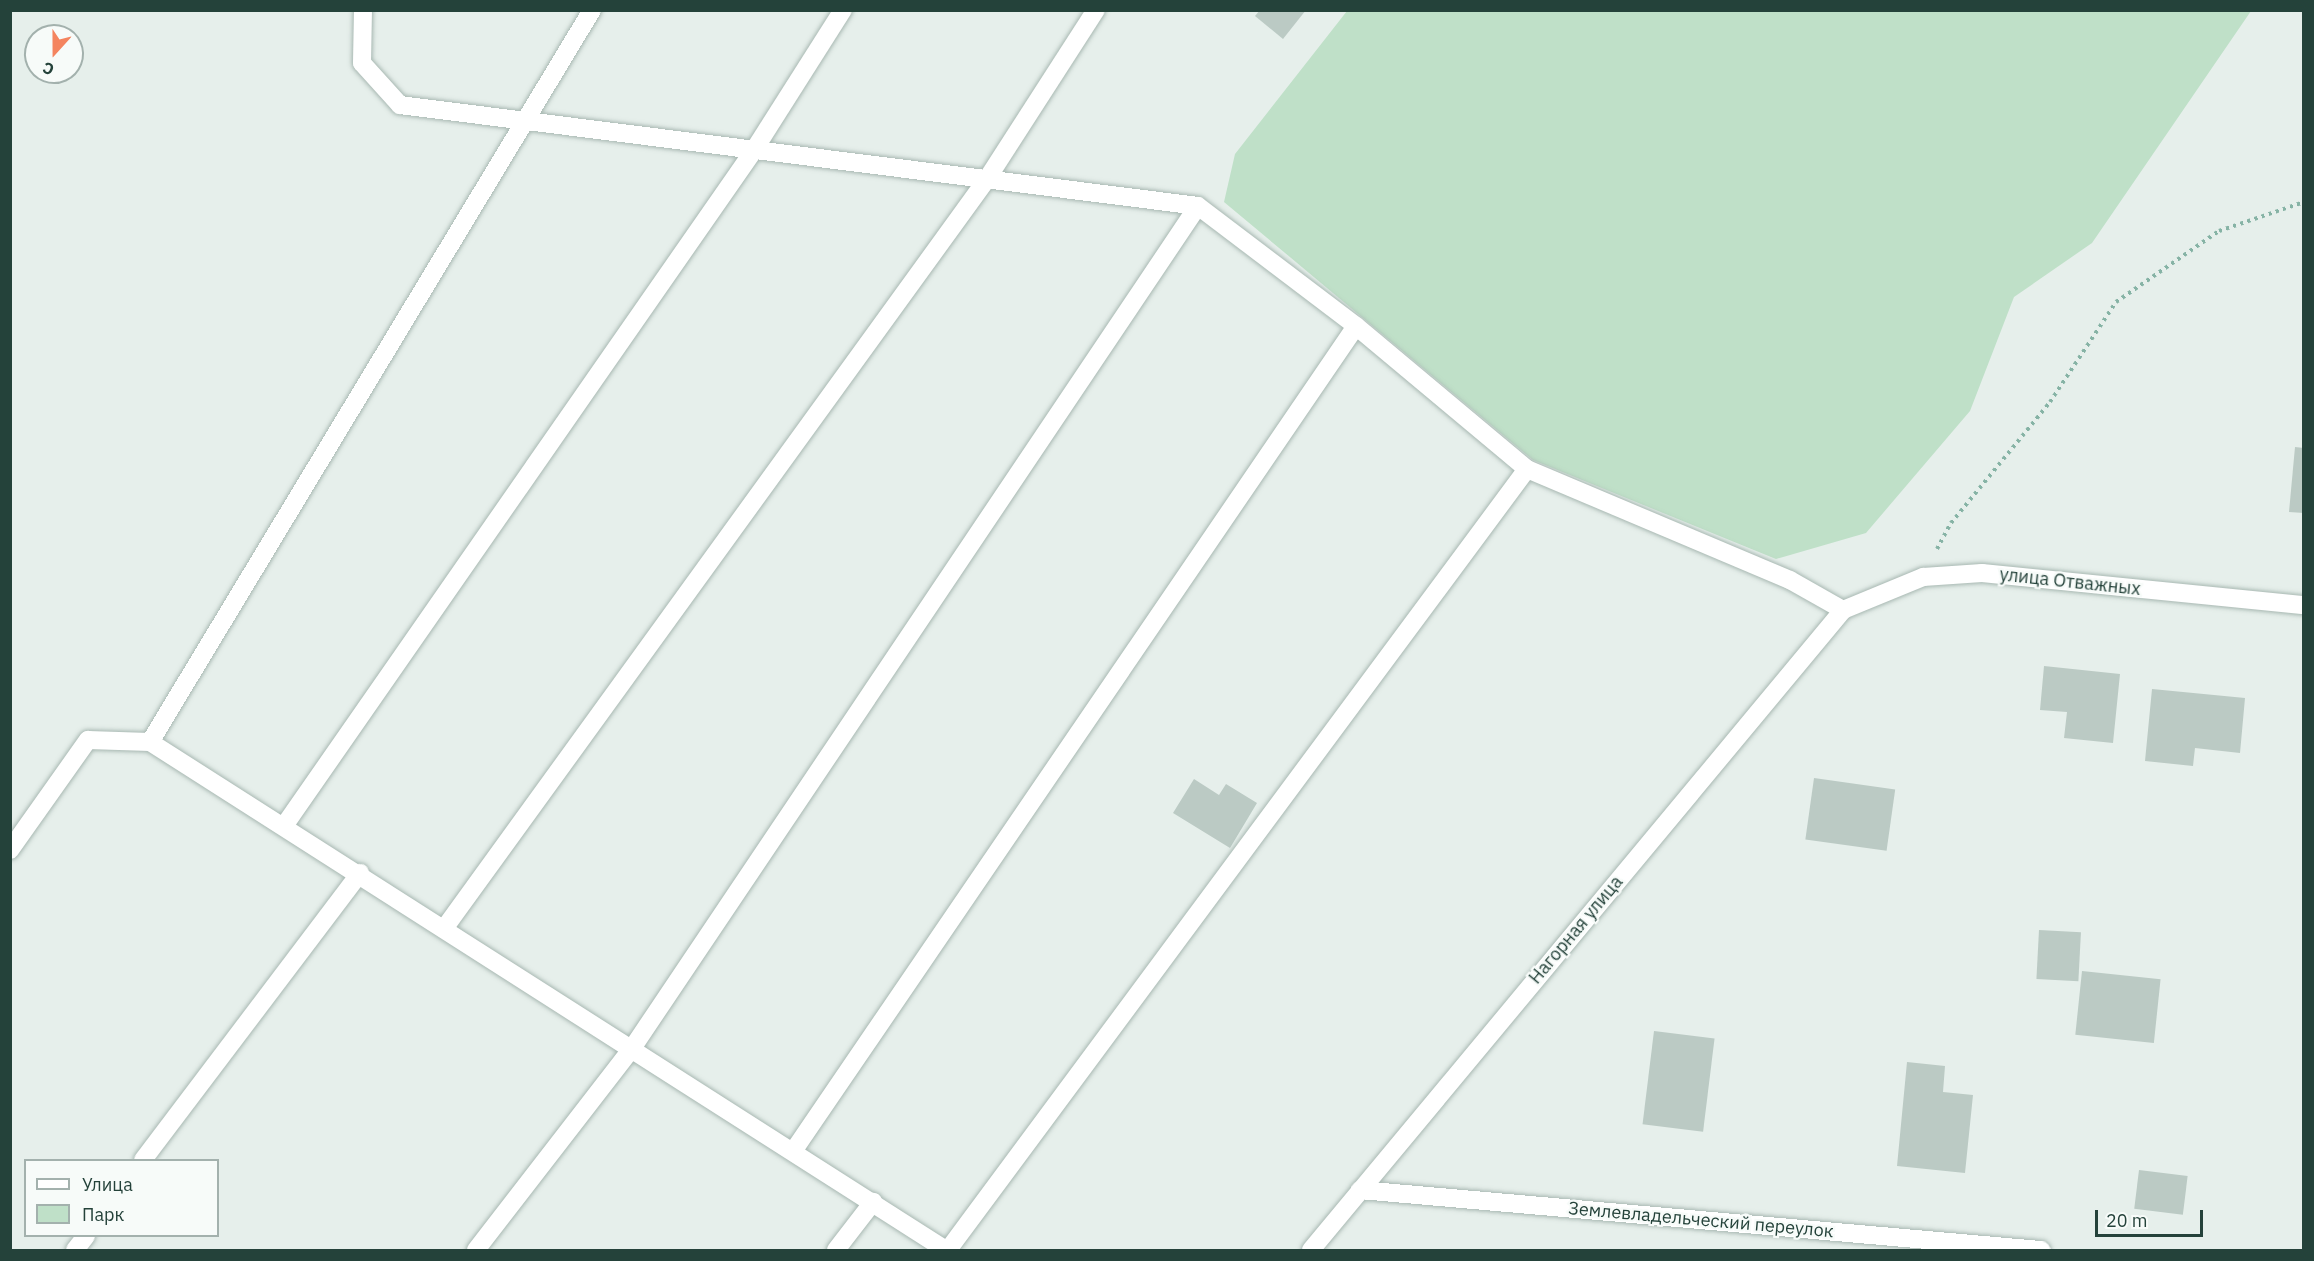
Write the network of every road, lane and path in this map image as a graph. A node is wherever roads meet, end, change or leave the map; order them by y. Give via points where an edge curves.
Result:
1 (363, 10) edge
2 (592, 10) edge
3 (843, 10) edge
4 (1096, 10) edge
5 (523, 121) junction
6 (754, 150) junction
7 (987, 179) junction
8 (2304, 202) edge
9 (1198, 206) junction
10 (1356, 326) junction
11 (1527, 469) junction
12 (1923, 577) junction
13 (2304, 605) edge
14 (1843, 610) junction
15 (150, 742) junction
16 (284, 826) junction
17 (10, 850) edge
18 (360, 873) junction
19 (446, 926) junction
20 (633, 1047) junction
21 (794, 1150) junction
22 (144, 1159) edge
23 (1360, 1190) junction
24 (873, 1202) junction
25 (85, 1237) edge
26 (75, 1251) edge
27 (476, 1251) edge
28 (836, 1251) edge
29 (947, 1251) edge
30 (1311, 1251) edge
31 (2041, 1251) edge

1 - 5 street via 362,63 400,105
2 - 5 street
3 - 6 street
4 - 7 street
5 - 6 street
5 - 15 street
6 - 7 street
6 - 16 street
7 - 9 street
7 - 19 street
8 - 12 path via 2219,231 2116,302 2050,402 1950,523
9 - 10 street
9 - 20 street
10 - 11 street
10 - 21 street
11 - 14 street via 1790,580
11 - 29 street
12 - 13 street, улица Отважных via 1982,573
12 - 14 street, улица Отважных
14 - 23 street, Нагорная улица
15 - 16 street
15 - 17 street via 88,741
16 - 18 street
18 - 19 street
18 - 22 street
19 - 20 street
20 - 21 street
20 - 27 street
21 - 24 street
23 - 30 street, Нагорная улица
23 - 31 street, Землевладельческий переулок
24 - 28 street
24 - 29 street
25 - 26 street

